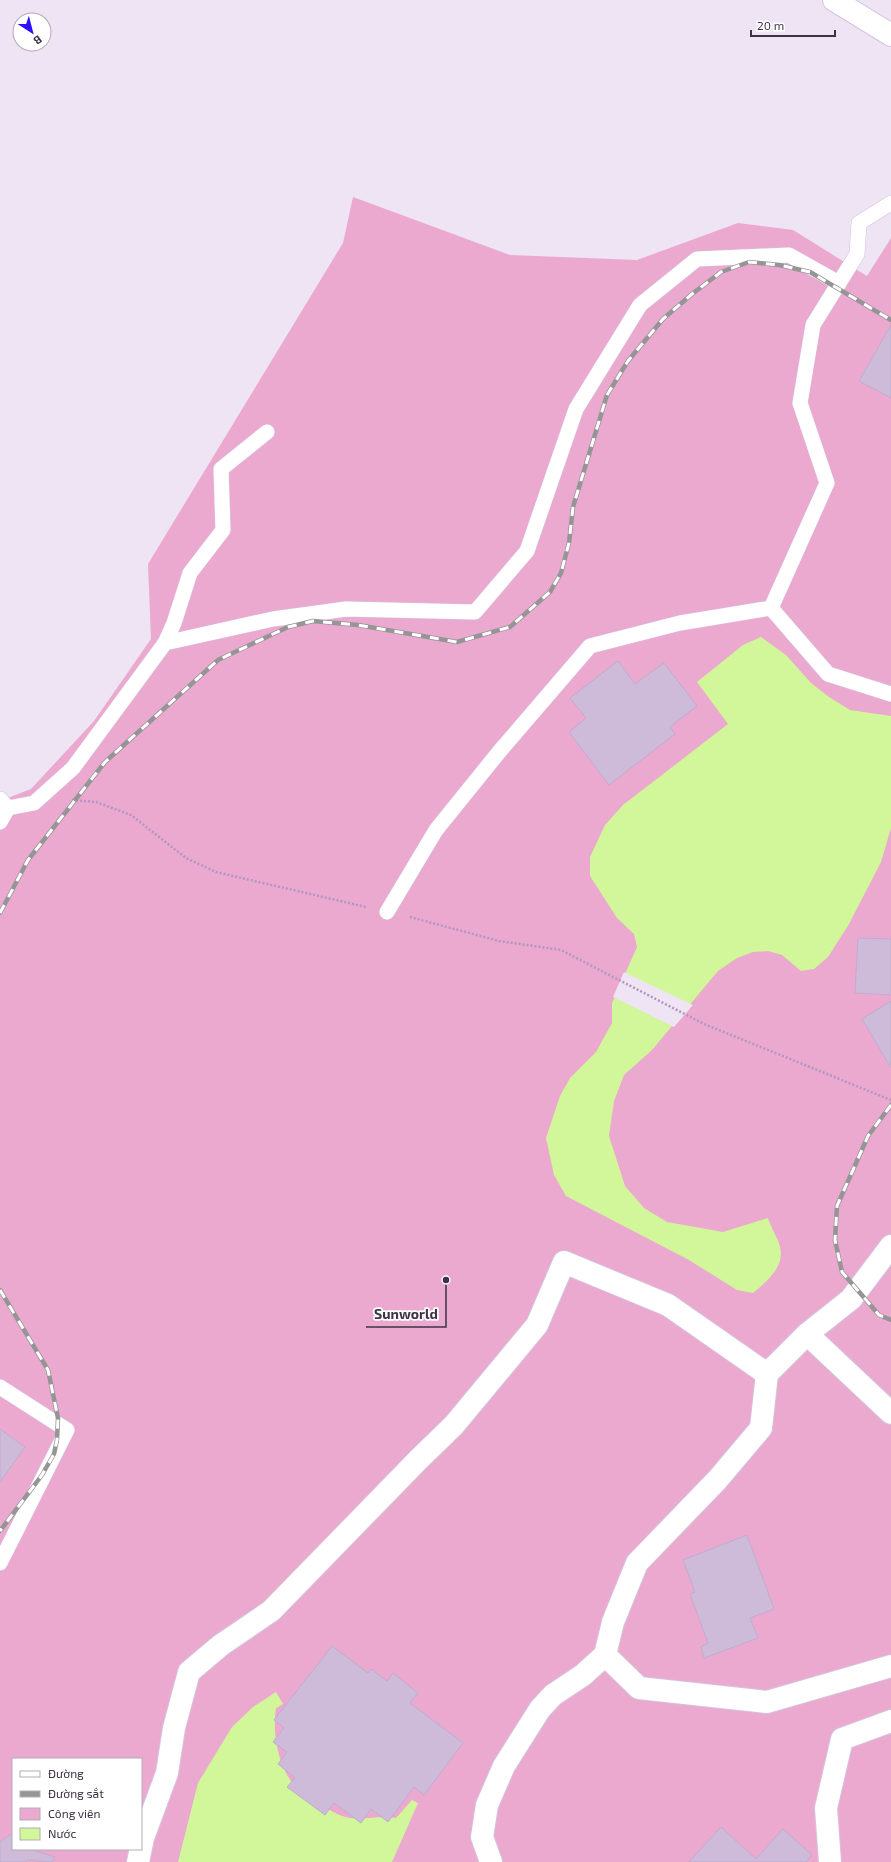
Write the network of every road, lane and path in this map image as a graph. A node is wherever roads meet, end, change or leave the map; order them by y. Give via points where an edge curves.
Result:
1 (834, 0) edge
2 (891, 35) edge
3 (891, 203) edge
4 (839, 284) junction
5 (267, 432) dead end
6 (771, 608) junction
7 (165, 643) junction
8 (891, 694) edge
9 (4, 803) edge
10 (34, 803) junction
11 (0, 822) edge
12 (387, 912) junction
13 (891, 1100) edge
14 (891, 1246) edge
15 (807, 1334) junction
16 (767, 1374) junction
17 (0, 1386) edge
18 (891, 1414) edge
19 (0, 1563) edge
20 (605, 1655) junction
21 (891, 1666) edge
22 (891, 1721) edge
23 (142, 1843) edge
24 (140, 1850) edge
25 (138, 1862) edge
26 (491, 1862) edge
27 (830, 1862) edge

1 - 2 street
3 - 4 lane via 859,223 857,254
4 - 6 lane via 813,325 800,403 826,483
4 - 7 lane via 789,256 697,259 640,305 576,409 527,551 475,612 346,609 274,619
5 - 7 lane via 221,469 223,530 190,573
6 - 8 lane via 828,674
6 - 12 lane via 680,623 590,646 436,830
7 - 10 lane via 73,768
9 - 10 lane
9 - 11 lane
10 - 12 path via 52,799 96,802 131,815 186,858 216,872
12 - 13 path via 499,941 560,950 704,1024
14 - 15 street via 851,1299
15 - 16 street
15 - 18 street
16 - 20 street via 761,1428 718,1479 637,1563 613,1622
16 - 23 street via 668,1304 564,1262 537,1325 454,1425 271,1611 221,1645 189,1672 174,1728 167,1773
17 - 19 lane via 67,1430
20 - 21 street via 639,1688 767,1702
20 - 26 street via 583,1675 553,1695 540,1709 504,1766 488,1805 482,1837
22 - 27 street via 842,1739 826,1808
24 - 25 street

